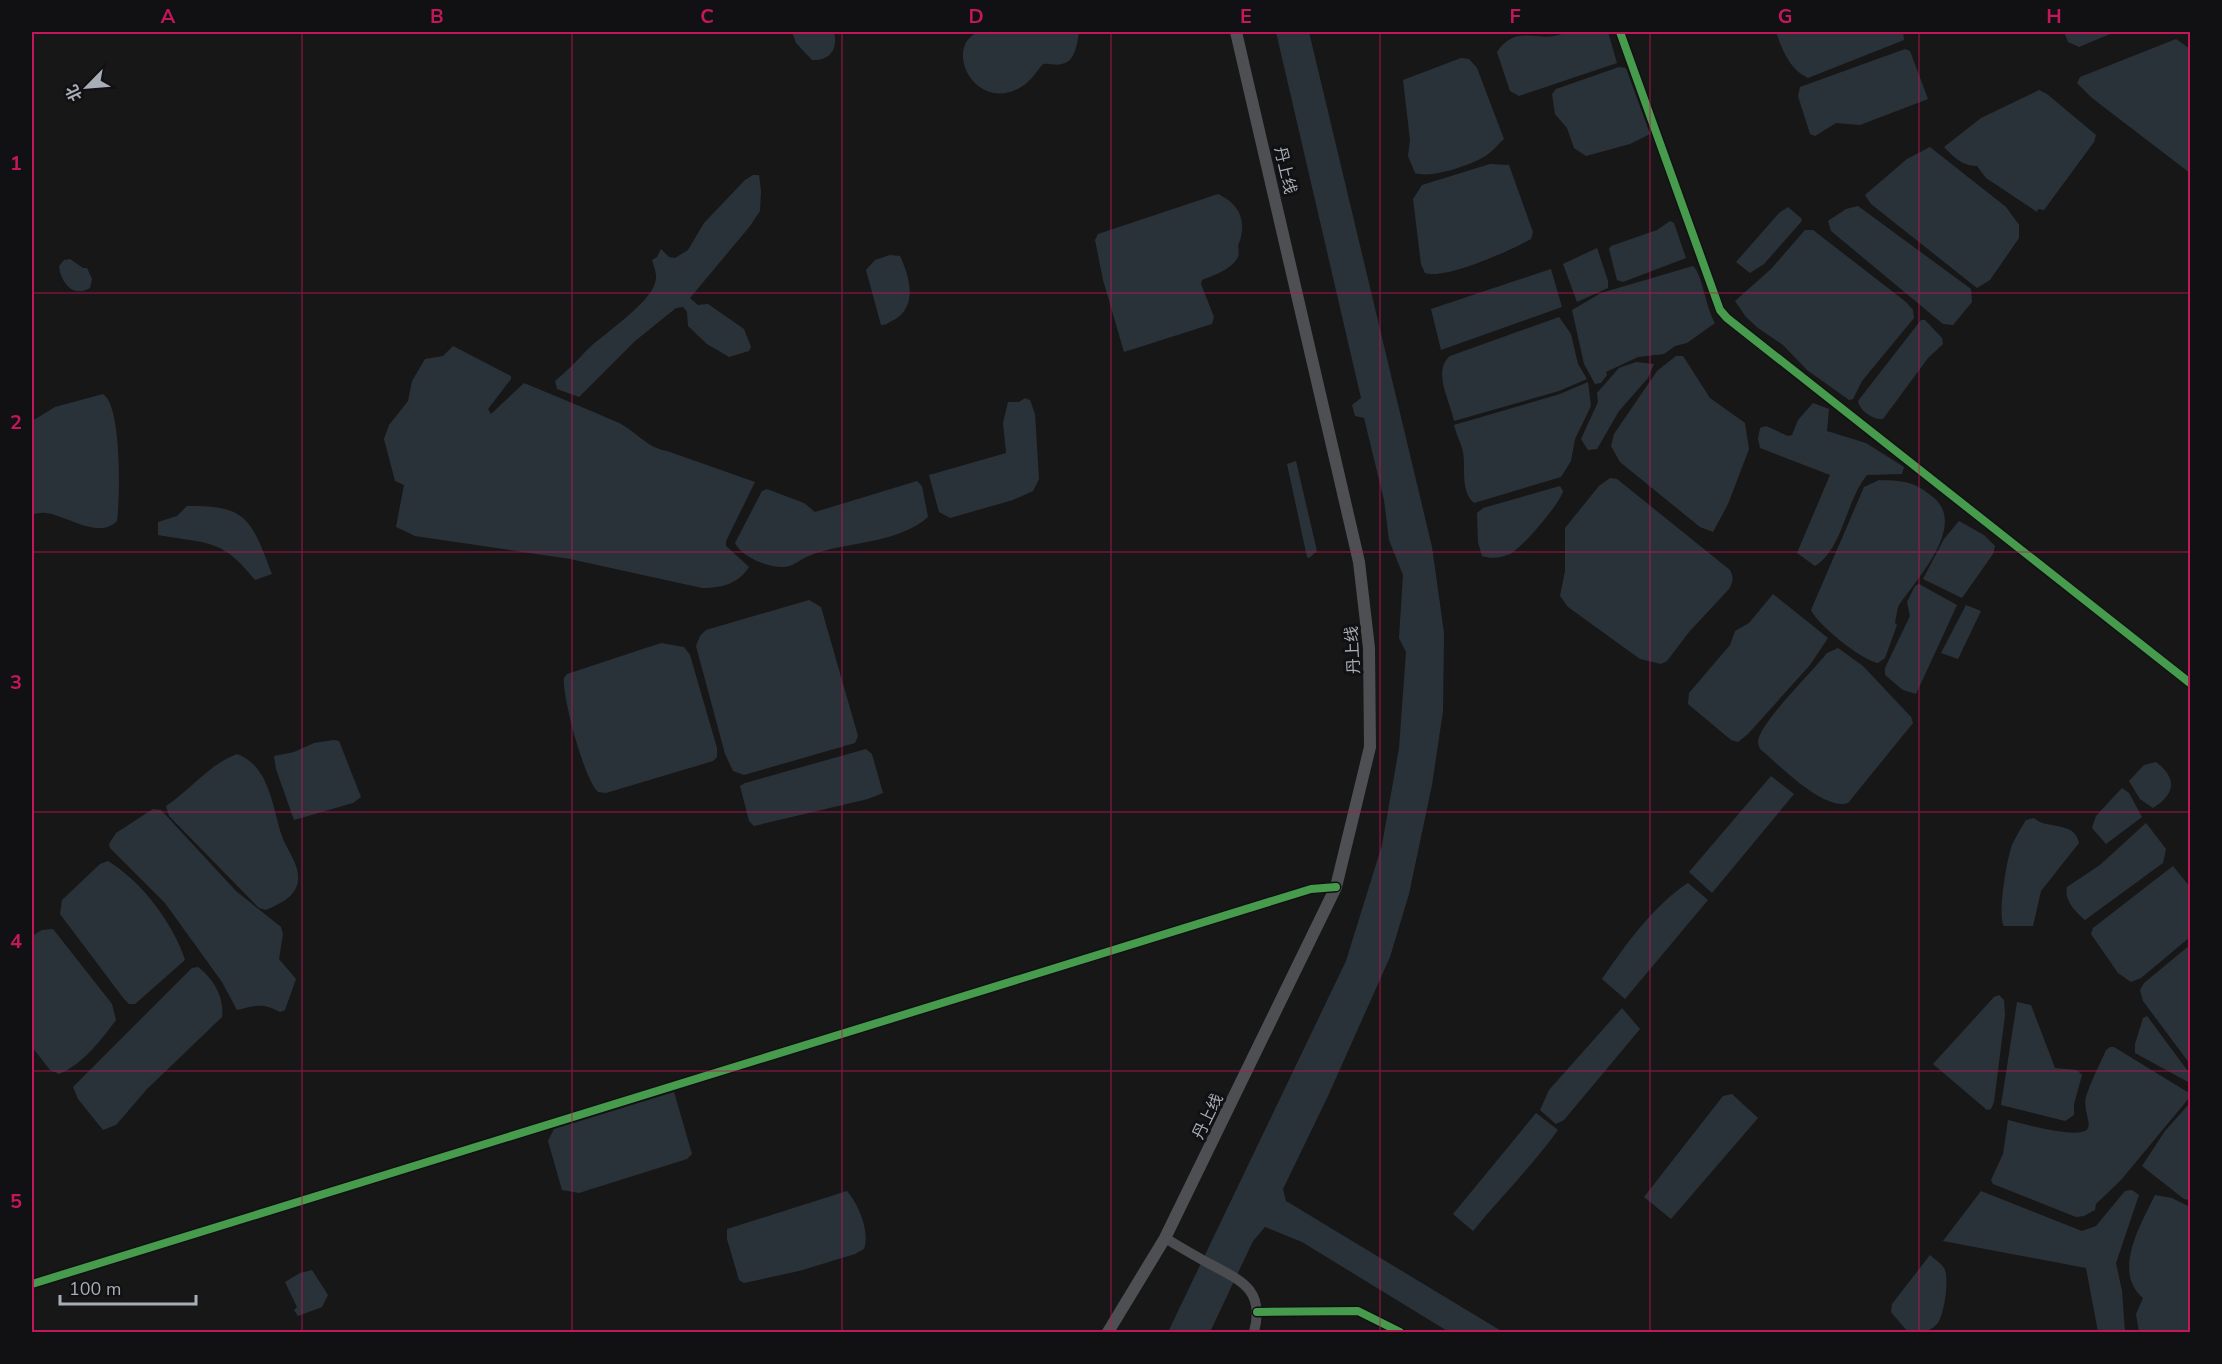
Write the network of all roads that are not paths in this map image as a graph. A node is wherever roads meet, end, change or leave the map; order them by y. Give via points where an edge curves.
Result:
1 (1236, 32) edge
2 (1620, 32) edge
3 (2190, 683) edge
4 (1336, 887) junction
5 (1165, 1238) junction
6 (32, 1284) edge
7 (1257, 1312) junction
8 (1108, 1332) edge
9 (1254, 1332) edge
10 (1400, 1332) edge

1 - 4 main road, 丹上线 via 1332,442 1365,603 1370,747
2 - 3 street via 1720,310 1727,318
4 - 5 main road, 丹上线
4 - 6 street via 1311,889
5 - 7 street via 1240,1280 1255,1297
5 - 8 main road, 丹上线
7 - 9 street
7 - 10 street via 1358,1311

